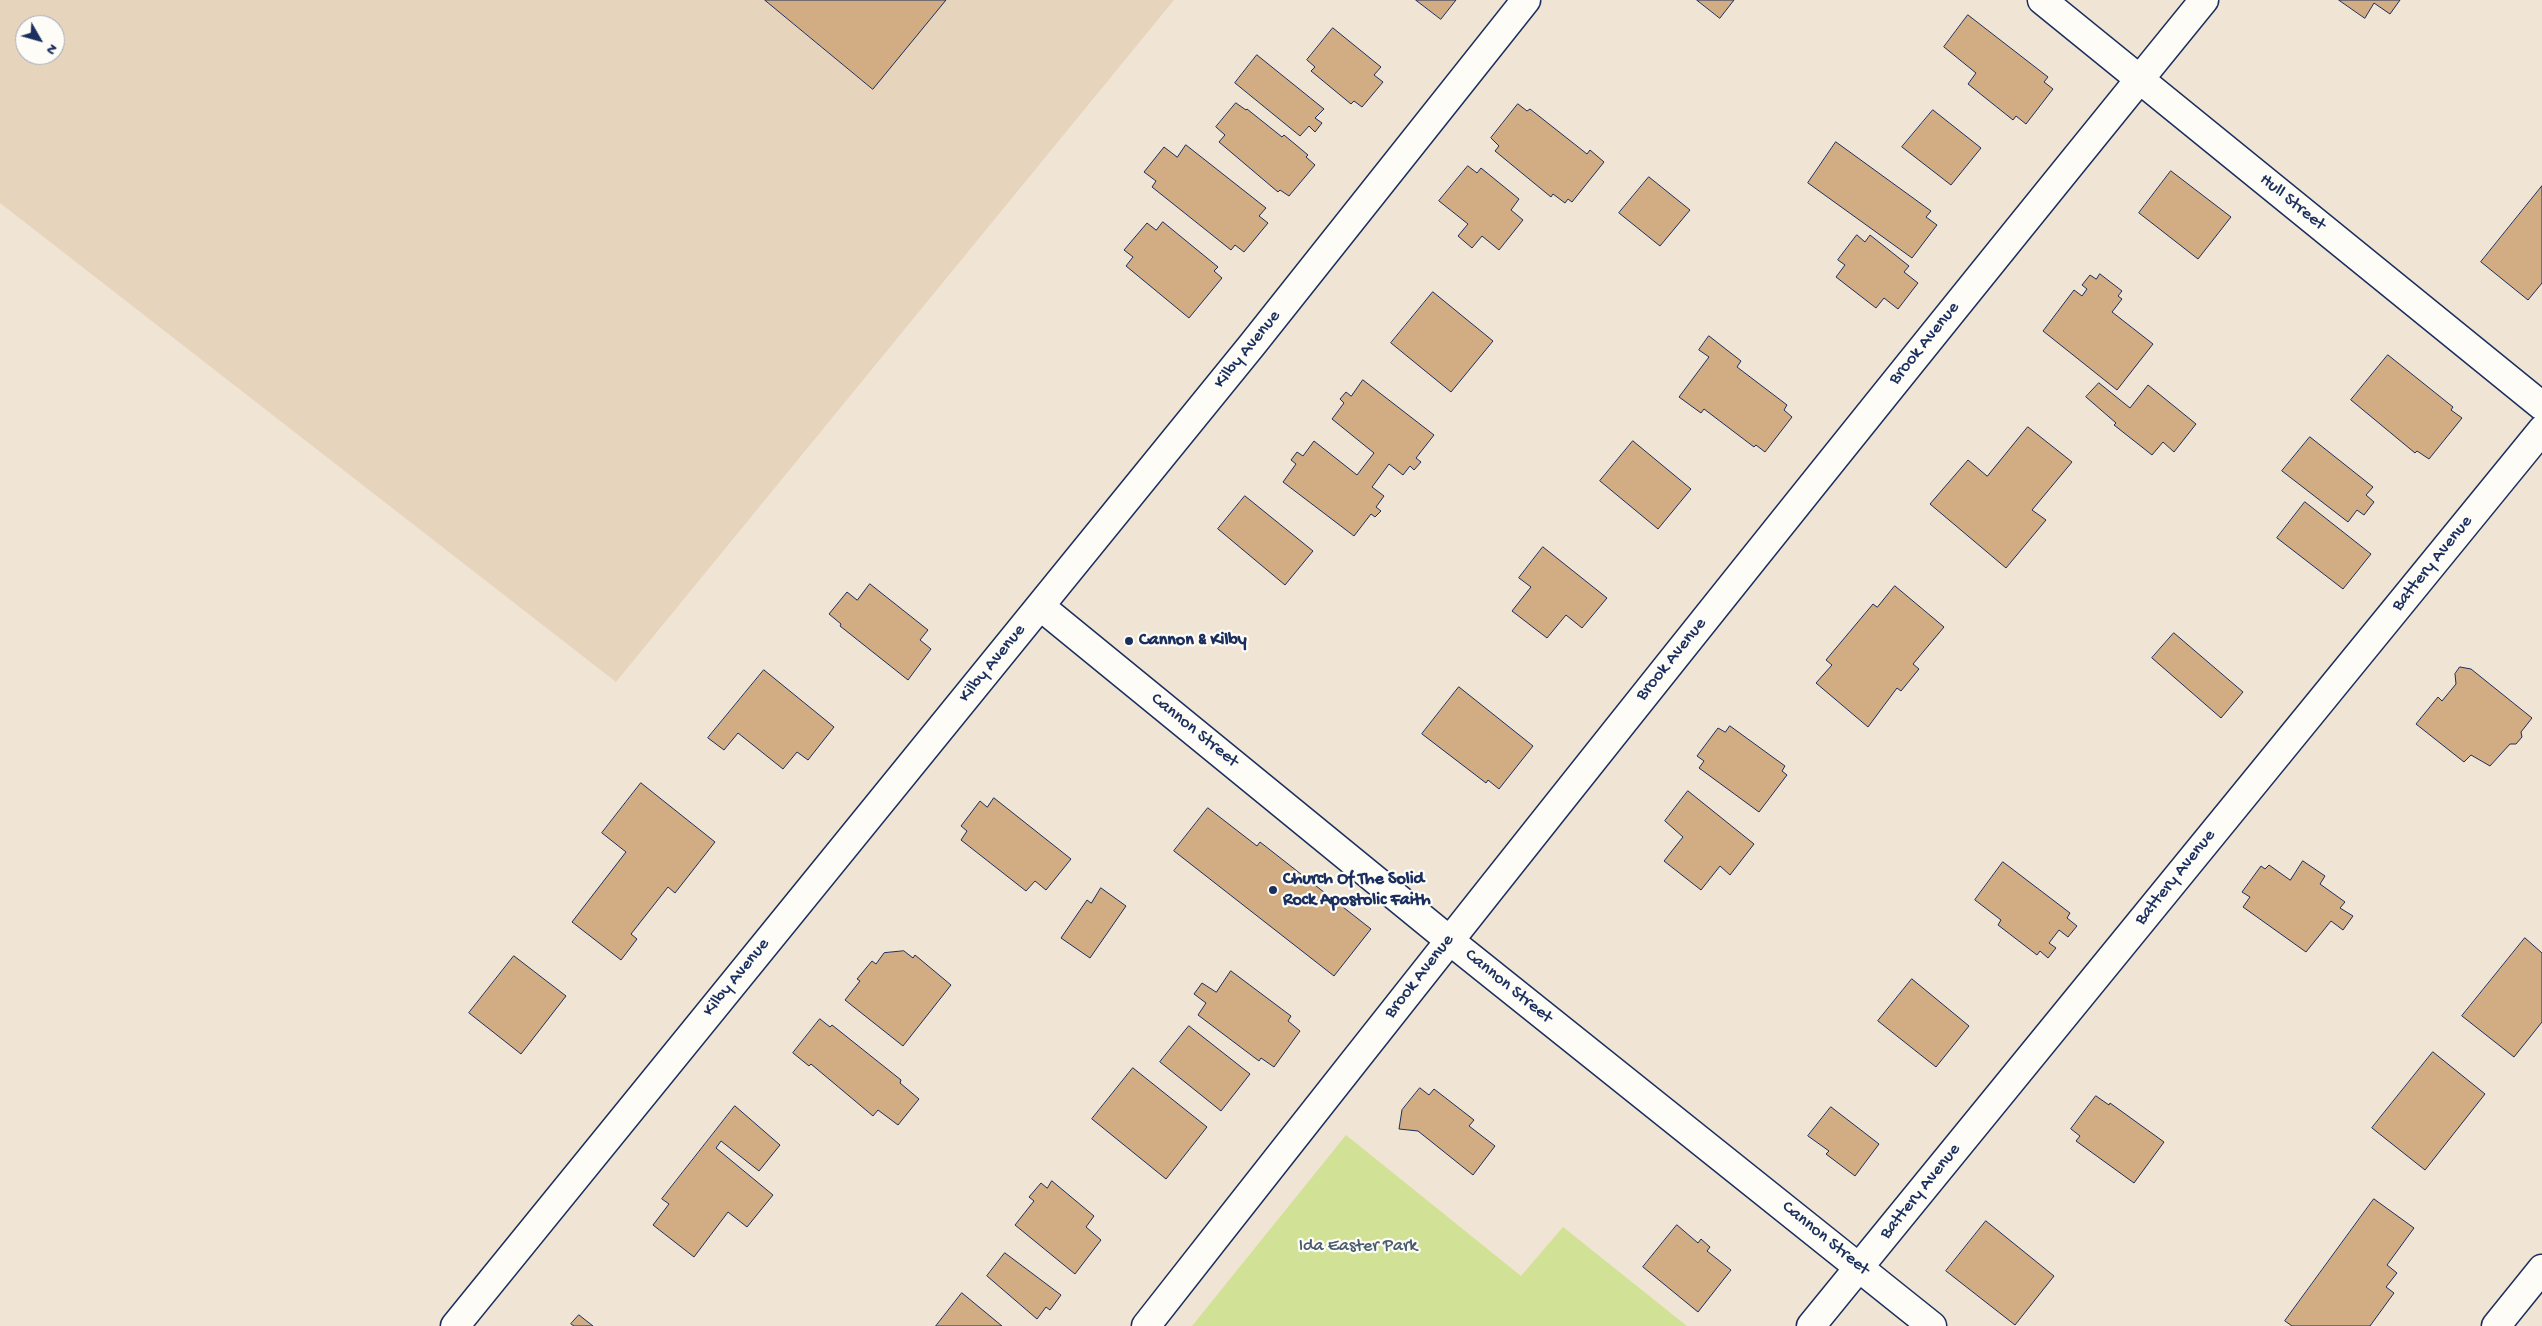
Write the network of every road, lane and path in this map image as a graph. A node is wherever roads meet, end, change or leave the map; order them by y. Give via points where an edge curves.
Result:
1 (1526, 0) edge
2 (2042, 0) edge
3 (2204, 0) edge
4 (2140, 79) junction
5 (2542, 406) edge
6 (2542, 430) edge
7 (1040, 606) junction
8 (1449, 940) junction
9 (1860, 1266) junction
10 (2542, 1269) edge
11 (455, 1326) edge
12 (1146, 1326) edge
13 (1811, 1326) edge
14 (1932, 1326) edge
15 (2496, 1326) edge

1 - 7 street, Kilby Avenue
2 - 4 street, Hull Street
3 - 4 street, Brook Avenue
4 - 5 street, Hull Street
4 - 8 street, Brook Avenue via 1873,407
6 - 9 street, Battery Avenue
7 - 8 street, Cannon Street
7 - 11 street, Kilby Avenue
8 - 9 street, Cannon Street
8 - 12 street, Brook Avenue
9 - 13 street, Battery Avenue
9 - 14 street, Cannon Street
10 - 15 street

